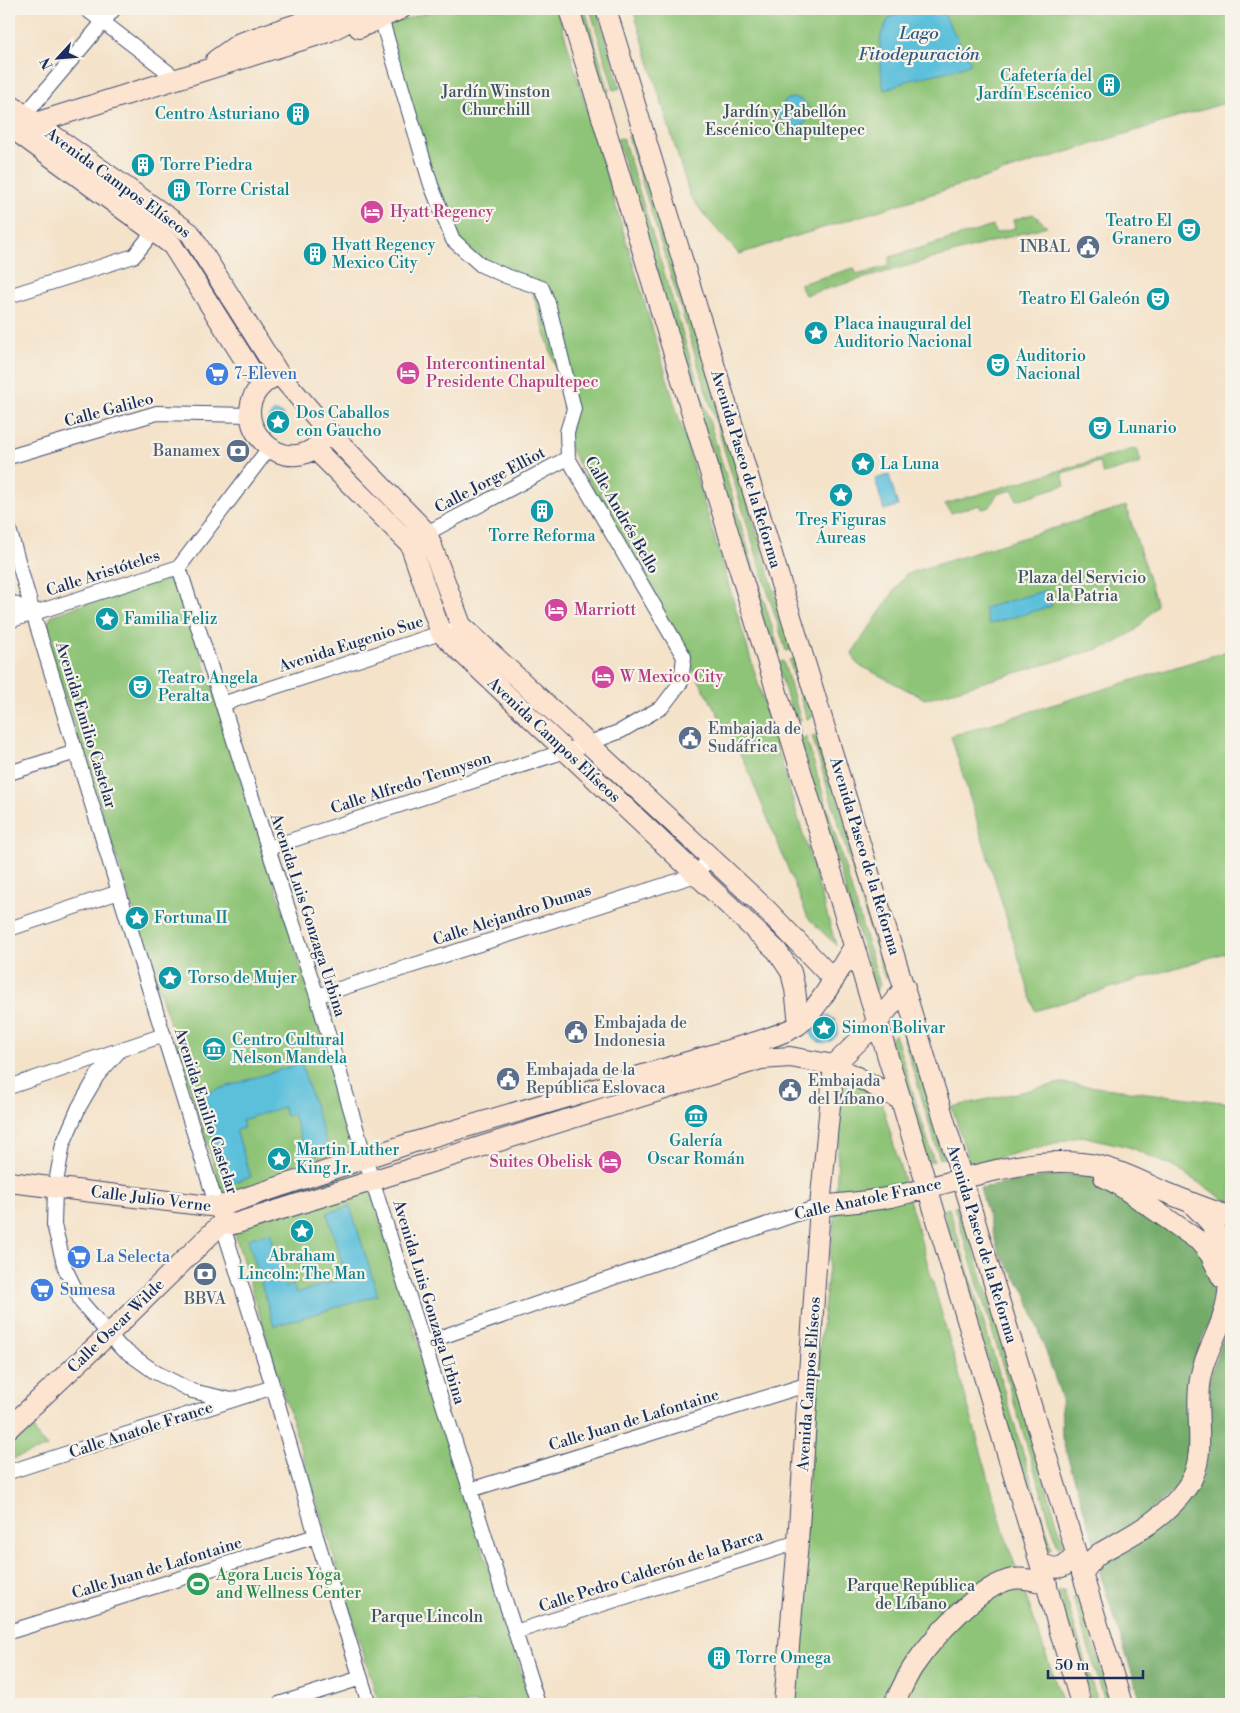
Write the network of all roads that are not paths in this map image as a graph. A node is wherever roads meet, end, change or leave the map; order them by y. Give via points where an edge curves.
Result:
1 (86, 9) edge
2 (114, 9) edge
3 (338, 9) edge
4 (401, 9) edge
5 (569, 9) edge
6 (606, 9) edge
7 (377, 13) edge
8 (103, 22) junction
9 (202, 70) junction
10 (177, 79) junction
11 (17, 121) edge
12 (165, 215) junction
13 (154, 232) junction
14 (9, 296) edge
15 (279, 374) junction
16 (261, 386) junction
17 (250, 415) junction
18 (328, 431) junction
19 (268, 448) junction
20 (314, 448) junction
21 (9, 457) edge
22 (568, 458) junction
23 (9, 529) edge
24 (427, 533) junction
25 (179, 567) junction
26 (9, 601) edge
27 (33, 613) junction
28 (9, 621) edge
29 (461, 625) junction
30 (441, 633) junction
31 (222, 704) junction
32 (587, 744) junction
33 (565, 751) junction
34 (76, 752) junction
35 (9, 773) edge
36 (268, 848) junction
37 (710, 857) junction
38 (696, 875) junction
39 (119, 892) junction
40 (9, 928) edge
41 (854, 947) junction
42 (834, 980) junction
43 (905, 987) junction
44 (317, 996) junction
45 (877, 1022) junction
46 (799, 1024) junction
47 (164, 1035) junction
48 (120, 1050) junction
49 (834, 1065) junction
50 (9, 1087) edge
51 (901, 1100) junction
52 (412, 1143) junction
53 (366, 1158) junction
54 (1075, 1164) junction
55 (419, 1166) junction
56 (962, 1177) junction
57 (373, 1181) junction
58 (9, 1182) edge
59 (55, 1188) junction
60 (927, 1188) junction
61 (1190, 1202) junction
62 (820, 1206) junction
63 (220, 1215) junction
64 (1231, 1218) edge
65 (1227, 1302) junction
66 (109, 1334) junction
67 (424, 1343) junction
68 (809, 1384) junction
69 (273, 1387) junction
70 (232, 1400) junction
71 (9, 1428) edge
72 (9, 1472) edge
73 (470, 1490) junction
74 (316, 1536) junction
75 (798, 1542) junction
76 (1076, 1553) junction
77 (1040, 1562) junction
78 (1082, 1574) junction
79 (1046, 1584) junction
80 (9, 1632) edge
81 (515, 1632) junction
82 (361, 1678) junction
83 (279, 1704) edge
84 (370, 1704) edge
85 (538, 1704) edge
86 (784, 1704) edge
87 (894, 1704) edge
88 (1081, 1704) edge
89 (1122, 1704) edge

1 - 8 street
2 - 8 street
3 - 9 street via 240,43
4 - 7 street
5 - 41 street
6 - 43 street, Avenida Paseo de la Reforma
7 - 9 street via 306,52 252,69
7 - 22 street, Calle Andrés Bello via 431,185 453,240 481,265 542,288 574,409 567,432
8 - 10 street
8 - 11 street
9 - 10 street
10 - 11 street
11 - 12 street, Avenida Campos Elíseos
11 - 13 street, Avenida Campos Elíseos
12 - 13 street
12 - 15 street, Avenida Campos Elíseos via 190,233
13 - 14 street via 134,256
13 - 16 street, Avenida Campos Elíseos via 172,245
15 - 16 street
15 - 18 street
16 - 17 street via 253,399
17 - 19 street via 256,434
17 - 21 street, Calle Galileo via 157,413
18 - 20 street
18 - 24 street, Avenida Campos Elíseos
19 - 20 street via 295,455
19 - 25 street, Calle Aristóteles
20 - 30 street, Avenida Campos Elíseos via 410,544
22 - 24 street, Calle Jorge Elliot
22 - 32 street, Calle Andrés Bello via 684,657 681,682 662,707 620,731
23 - 27 street, Avenida Emilio Castelar
24 - 29 street, Avenida Campos Elíseos
25 - 27 street, Calle Aristóteles
25 - 31 street, Avenida Luis Gonzaga Urbina
26 - 27 street
27 - 28 street, Calle Aristóteles
27 - 34 street, Avenida Emilio Castelar
29 - 30 street, Avenida Eugenio Sue
29 - 32 street, Avenida Campos Elíseos
30 - 31 street, Avenida Eugenio Sue
30 - 33 street, Avenida Campos Elíseos
31 - 36 street, Avenida Luis Gonzaga Urbina
32 - 33 street, Calle Andrés Bello
32 - 37 street, Avenida Campos Elíseos
33 - 36 street, Calle Alfredo Tennyson
33 - 38 street, Avenida Campos Elíseos
34 - 35 street
34 - 39 street, Avenida Emilio Castelar
36 - 44 street, Avenida Luis Gonzaga Urbina
37 - 38 street
37 - 42 street, Avenida Campos Elíseos via 766,909
38 - 44 street, Calle Alejandro Dumas
38 - 46 street, Avenida Campos Elíseos via 776,951 790,972
39 - 40 street
39 - 47 street, Avenida Emilio Castelar
41 - 42 street, Calle Julio Verne
41 - 45 street
42 - 46 street, Calle Julio Verne
43 - 45 street
43 - 56 street, Avenida Paseo de la Reforma
44 - 53 street, Avenida Luis Gonzaga Urbina
45 - 49 street
45 - 51 street
46 - 52 street, Calle Julio Verne via 758,1042
47 - 48 street
47 - 63 street, Avenida Emilio Castelar
48 - 50 street
48 - 59 street via 97,1076 79,1106 63,1144
49 - 51 street, Calle Julio Verne
49 - 55 street, Calle Julio Verne via 790,1057 761,1059
49 - 62 street, Avenida Campos Elíseos
51 - 60 street
52 - 53 street, Calle Julio Verne
52 - 55 street via 407,1150 408,1159
53 - 57 street, Avenida Luis Gonzaga Urbina
53 - 63 street, Calle Julio Verne
54 - 56 street, Calle Anatole France via 1037,1163
54 - 61 street, Calle Anatole France via 1113,1170
54 - 65 street via 1119,1185 1199,1241 1219,1272
55 - 57 street, Calle Julio Verne
56 - 60 street, Calle Anatole France
56 - 76 street, Avenida Paseo de la Reforma
57 - 63 street, Calle Julio Verne via 234,1224
57 - 67 street, Avenida Luis Gonzaga Urbina
58 - 59 street, Calle Julio Verne
59 - 63 street, Calle Julio Verne
59 - 66 street via 54,1224 65,1268 82,1303
60 - 62 street, Calle Anatole France via 890,1197
60 - 77 street
61 - 64 street, Calle Anatole France
61 - 65 street via 1212,1224 1223,1249 1228,1272
62 - 67 street, Calle Anatole France
62 - 68 street, Avenida Campos Elíseos
63 - 66 street, Calle Oscar Wilde
63 - 69 street, Avenida Emilio Castelar
65 - 78 street via 1201,1373 1199,1457 1188,1486 1143,1530 1100,1552
66 - 70 street via 120,1347 155,1372 192,1391
66 - 71 street, Calle Oscar Wilde
67 - 73 street, Avenida Luis Gonzaga Urbina
68 - 73 street, Calle Juan de Lafontaine
68 - 75 street, Avenida Campos Elíseos
69 - 70 street, Calle Anatole France
69 - 74 street, Avenida Emilio Castelar
70 - 72 street, Calle Anatole France
73 - 81 street, Avenida Luis Gonzaga Urbina
74 - 80 street, Calle Juan de Lafontaine
74 - 82 street, Avenida Emilio Castelar
75 - 81 street, Calle Pedro Calderón de la Barca
75 - 86 street, Avenida Campos Elíseos
76 - 77 street via 1070,1563 1061,1568 1051,1568
76 - 78 street, Avenida Paseo de la Reforma
77 - 79 street
78 - 89 street, Avenida Paseo de la Reforma
79 - 87 street via 1014,1579 983,1593 958,1614 913,1667
79 - 88 street
81 - 85 street, Avenida Luis Gonzaga Urbina
82 - 83 street
82 - 84 street, Avenida Emilio Castelar

